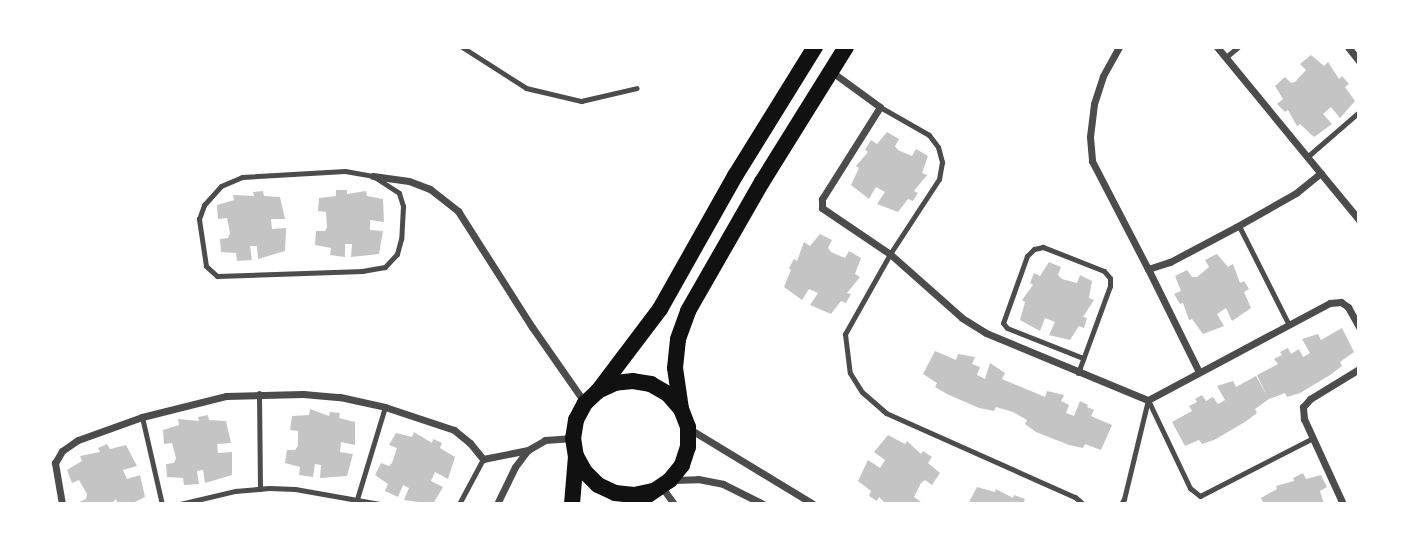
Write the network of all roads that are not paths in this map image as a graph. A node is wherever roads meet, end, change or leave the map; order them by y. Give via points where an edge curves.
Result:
1 (462, 47) edge
2 (815, 47) edge
3 (846, 47) edge
4 (1119, 47) edge
5 (1217, 47) edge
6 (1238, 47) edge
7 (1348, 47) edge
8 (1226, 57) junction
9 (1359, 61) edge
10 (831, 71) junction
11 (637, 88) dead end
12 (880, 107) junction
13 (1359, 112) edge
14 (1307, 157) junction
15 (1321, 173) junction
16 (373, 176) junction
17 (1359, 220) edge
18 (1239, 226) junction
19 (890, 254) junction
20 (1149, 269) junction
21 (1289, 325) junction
22 (1359, 327) edge
23 (1083, 358) junction
24 (1359, 369) edge
25 (1199, 372) junction
26 (1078, 373) junction
27 (598, 391) junction
28 (259, 393) junction
29 (1148, 400) junction
30 (585, 403) junction
31 (385, 407) junction
32 (681, 409) junction
33 (142, 417) junction
34 (688, 427) junction
35 (573, 438) junction
36 (1313, 438) junction
37 (528, 450) junction
38 (576, 456) junction
39 (483, 459) junction
40 (661, 486) junction
41 (260, 489) junction
42 (357, 499) junction
43 (62, 504) edge
44 (162, 504) edge
45 (180, 504) edge
46 (380, 504) edge
47 (459, 504) edge
48 (497, 504) edge
49 (572, 504) edge
50 (635, 504) edge
51 (674, 504) edge
52 (763, 504) edge
53 (813, 504) edge
54 (1083, 504) edge
55 (1121, 504) edge
56 (1343, 504) edge

1 - 11 lane via 537,91 581,101
2 - 27 main road via 660,309
3 - 10 main road
4 - 20 street via 1094,104 1092,161
5 - 8 street
6 - 8 lane
7 - 9 street
8 - 14 street
10 - 12 street
10 - 32 main road via 688,311 678,339 675,368
12 - 19 lane via 929,135 942,162 939,179
12 - 19 street via 822,199 822,208
13 - 14 lane
14 - 15 street
15 - 17 street
15 - 18 street
16 - 16 lane via 345,171 242,177 221,186 204,205 199,219 206,266 217,276 384,267 397,254 403,206 399,193
16 - 30 street via 430,189 458,211
18 - 20 street
18 - 21 lane
19 - 26 street via 962,318
19 - 54 lane via 845,334 850,373 862,392 886,412
20 - 25 street
21 - 22 street via 1330,303 1341,302
21 - 25 street
23 - 23 lane via 1110,278 1104,271 1043,247 1034,249 1027,256 1003,323
23 - 26 lane
24 - 36 street via 1303,407
25 - 29 street
26 - 29 street
27 - 30 main road
27 - 32 main road via 615,383 651,384
28 - 31 street via 340,397
28 - 33 street via 226,396
28 - 41 lane
29 - 36 lane via 1190,488 1200,496
29 - 55 lane
30 - 35 main road
31 - 39 street via 454,430
31 - 42 lane
32 - 34 main road
33 - 43 street via 78,440 62,451 55,463
33 - 44 lane
34 - 40 main road via 682,465
34 - 53 street
35 - 37 street via 544,440
35 - 38 main road
36 - 56 street
37 - 39 street
37 - 48 street
38 - 40 main road via 592,479 615,493 634,495
38 - 49 main road
39 - 47 lane
40 - 50 main road
40 - 51 street
40 - 52 street via 698,479 723,484
41 - 42 lane via 295,489
41 - 45 lane
42 - 46 lane

